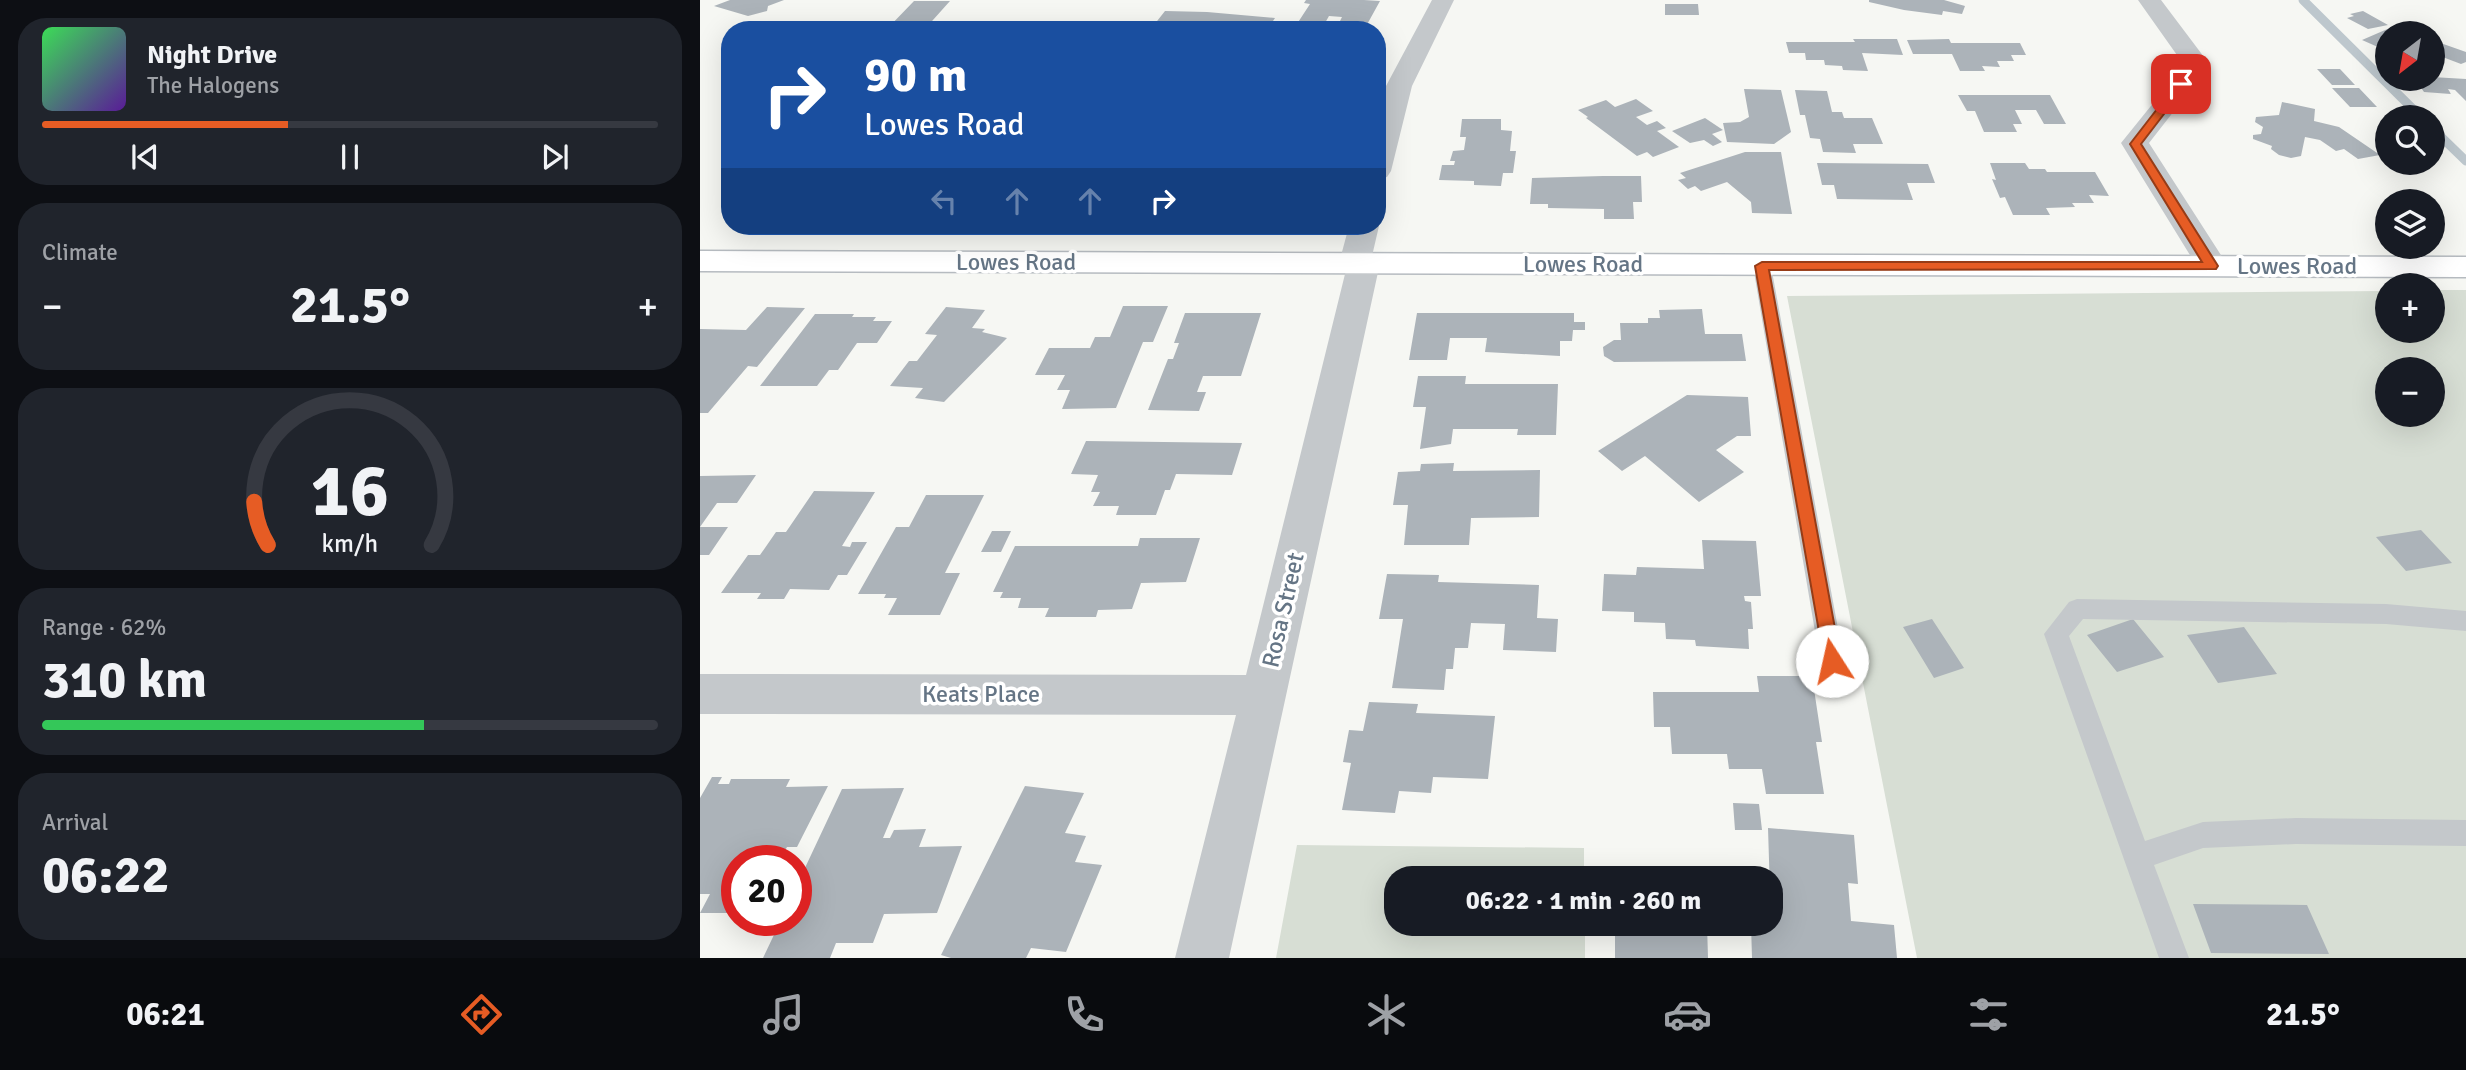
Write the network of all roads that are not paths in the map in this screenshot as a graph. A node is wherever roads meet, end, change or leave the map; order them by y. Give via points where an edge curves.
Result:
1 (1443, 0) edge
2 (2149, 0) edge
3 (1386, 136) edge
4 (1361, 250) edge
5 (700, 261) edge
6 (1762, 266) junction
7 (2211, 266) junction
8 (2466, 267) edge
9 (2466, 621) edge
10 (1832, 661) dead end
11 (700, 694) edge
12 (1263, 695) junction
13 (2466, 833) edge
14 (2137, 857) junction
15 (1202, 958) edge
16 (2174, 958) edge

1 - 3 street via 1399,86
2 - 7 street via 2197,65 2135,144
4 - 5 main road, Lowes Road
4 - 6 main road, Lowes Road
4 - 12 street, Rosa Street
6 - 7 main road, Lowes Road
6 - 10 lane
7 - 8 main road, Lowes Road
9 - 14 lane via 2386,614 2077,609 2056,634
11 - 12 street, Keats Place
12 - 15 street, Rosa Street
13 - 14 lane via 2203,835
14 - 16 lane

